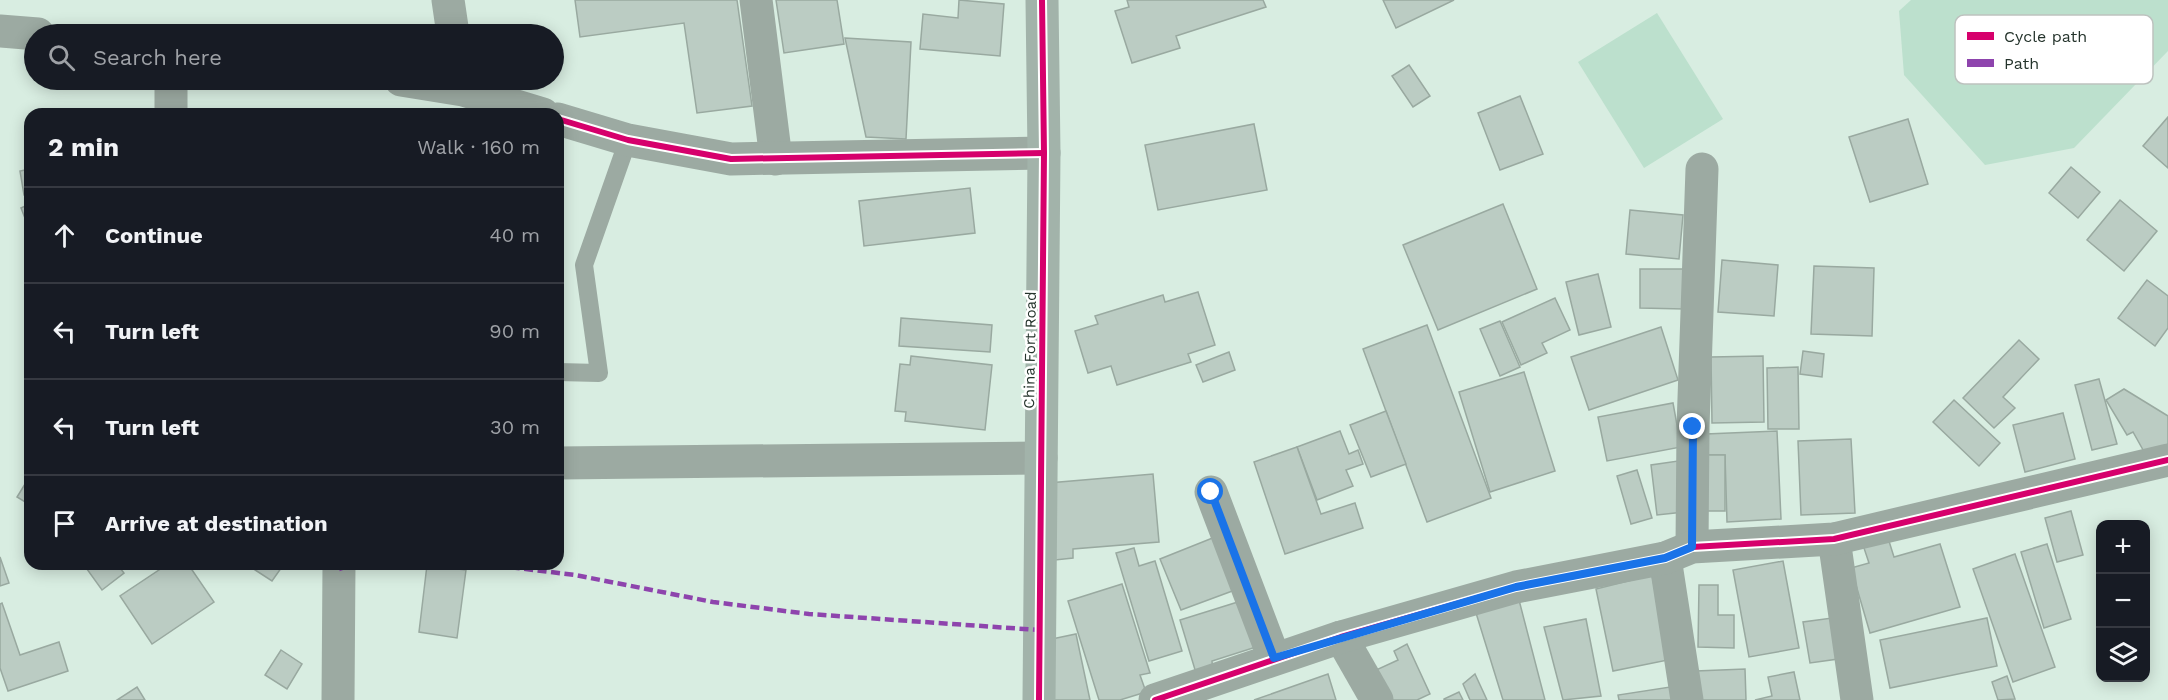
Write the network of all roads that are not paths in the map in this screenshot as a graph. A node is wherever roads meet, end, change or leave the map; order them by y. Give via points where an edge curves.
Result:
1 (448, 0) edge
2 (756, 0) edge
3 (1041, 0) edge
4 (452, 24) edge
5 (0, 31) edge
6 (24, 33) edge
7 (171, 90) edge
8 (476, 90) edge
9 (171, 108) edge
10 (526, 108) edge
11 (564, 120) edge
12 (628, 140) junction
13 (1044, 153) junction
14 (776, 159) junction
15 (1702, 169) dead end
16 (564, 372) edge
17 (1041, 458) junction
18 (2168, 460) edge
19 (564, 463) edge
20 (1211, 492) dead end
21 (1834, 539) junction
22 (1679, 552) junction
23 (339, 570) edge
24 (1341, 637) junction
25 (1274, 658) junction
26 (338, 700) edge
27 (1039, 700) edge
28 (1155, 700) edge
29 (1377, 700) edge
30 (1687, 700) edge
31 (1857, 700) edge

1 - 4 street
2 - 14 street
3 - 13 street, China Fort Road
5 - 6 street
7 - 9 street
8 - 10 street
11 - 12 street
12 - 14 street via 731,159
12 - 16 lane via 584,265 599,373
13 - 14 street
13 - 17 street, China Fort Road
15 - 22 street via 1693,427
17 - 19 street
17 - 27 street, China Fort Road
18 - 21 street
20 - 25 street
21 - 22 street
21 - 31 street
22 - 24 street via 1516,587
22 - 30 street
23 - 26 street
24 - 25 street
24 - 29 street
25 - 28 street

